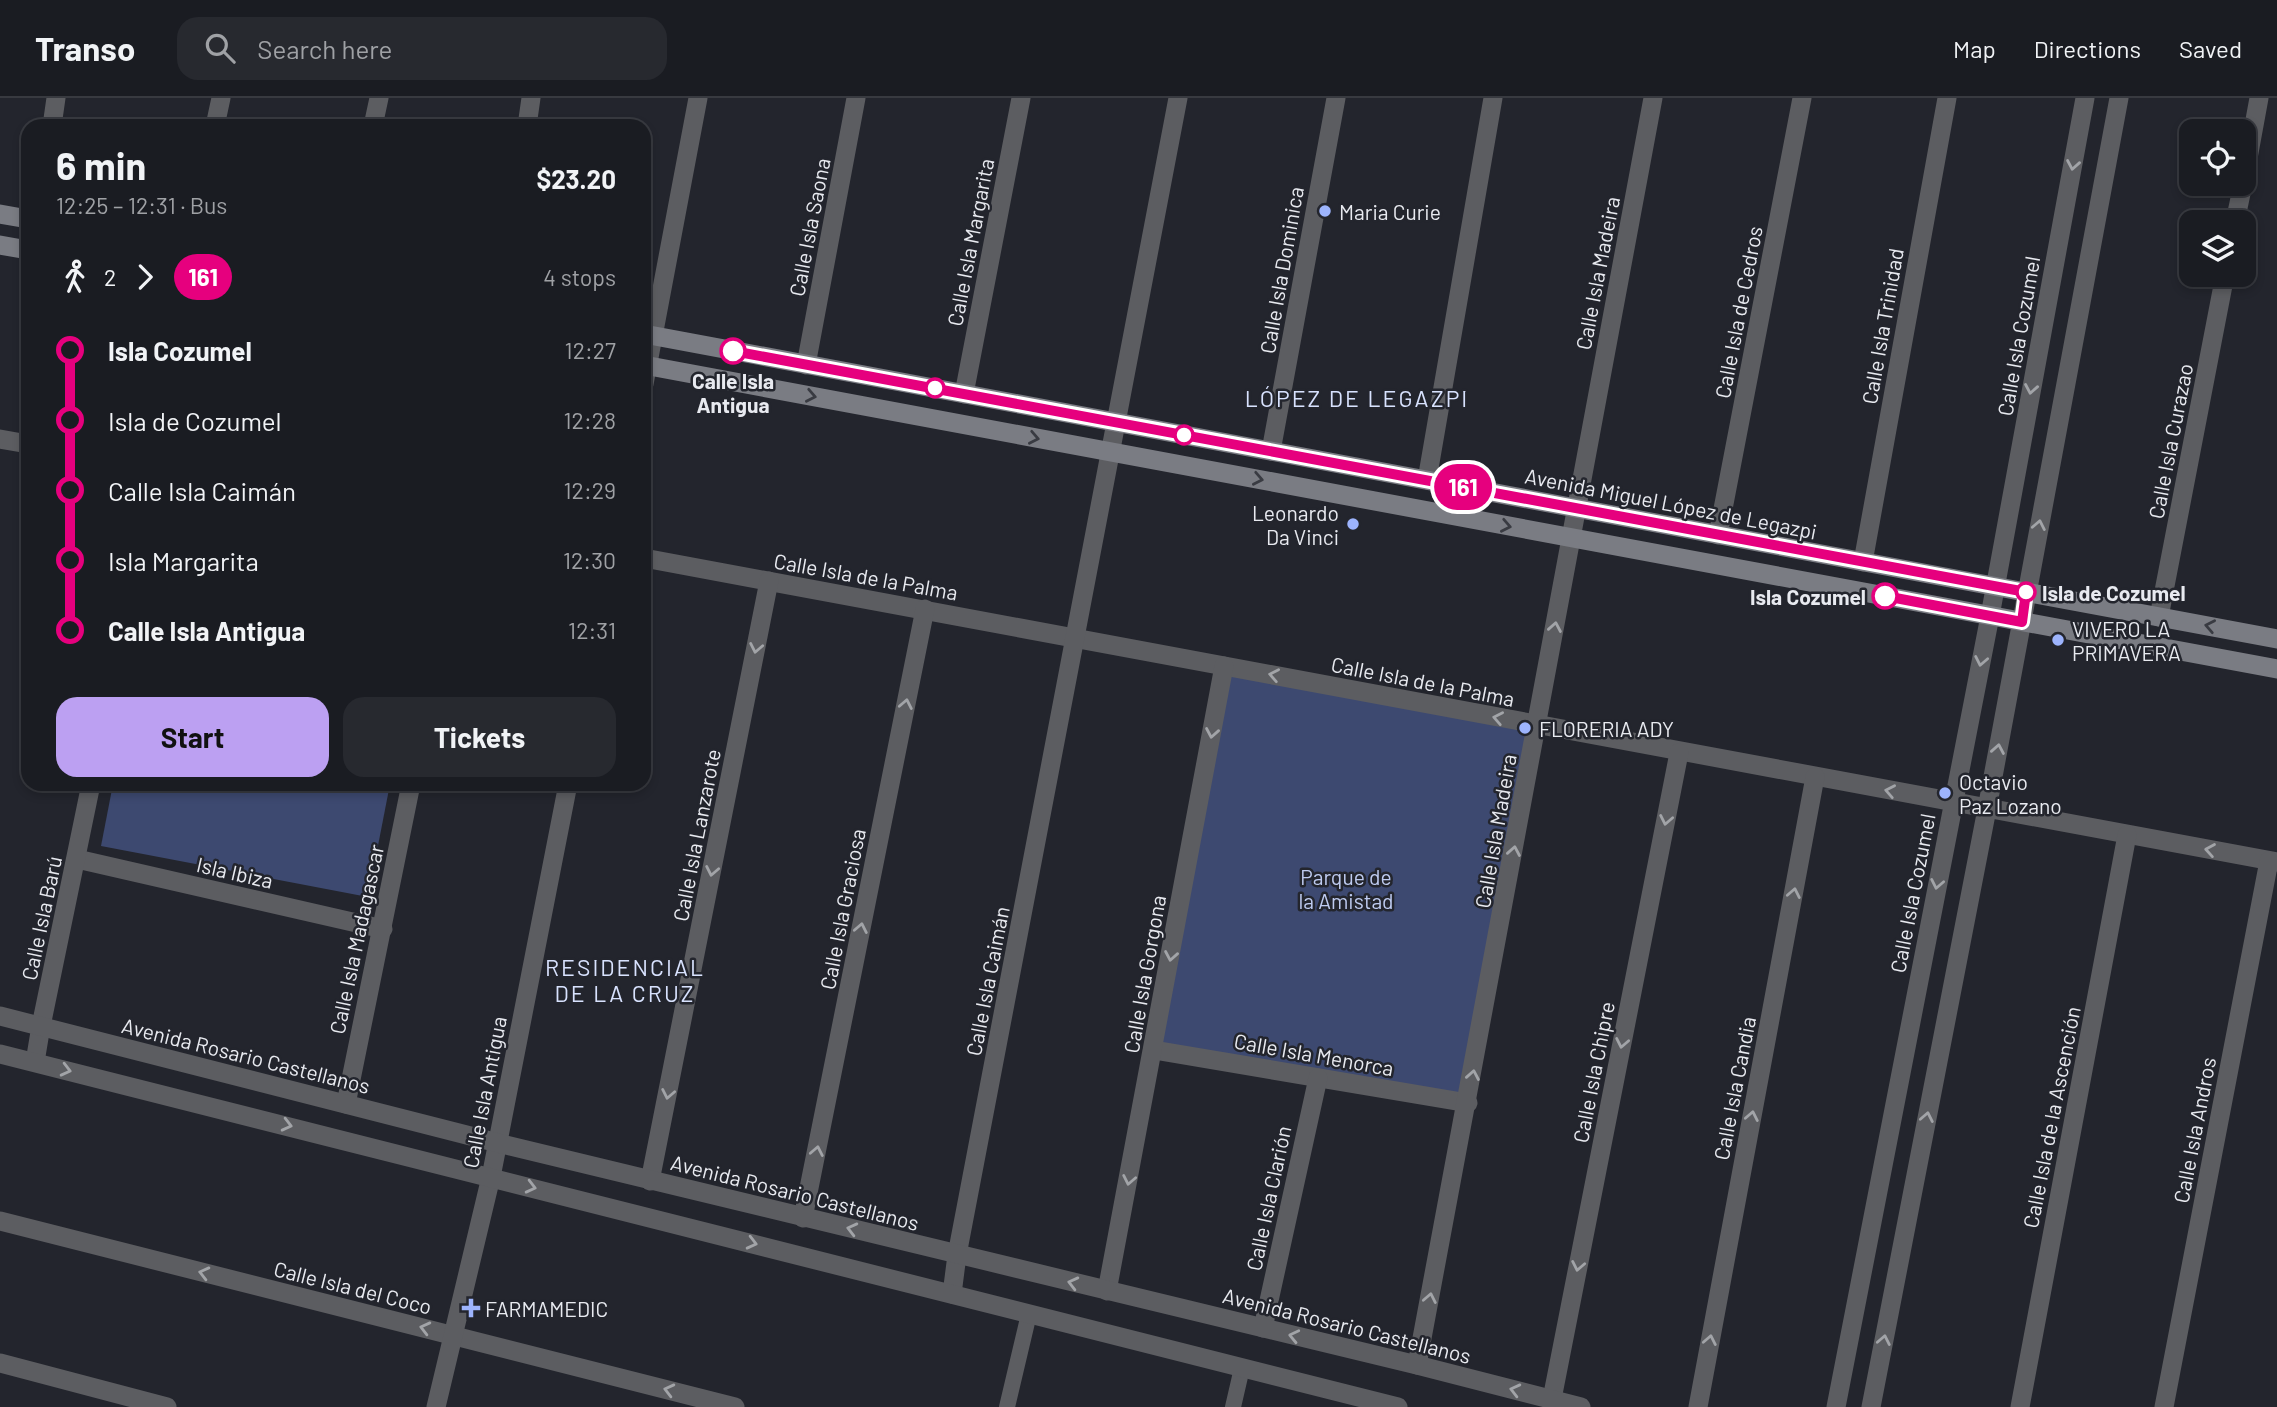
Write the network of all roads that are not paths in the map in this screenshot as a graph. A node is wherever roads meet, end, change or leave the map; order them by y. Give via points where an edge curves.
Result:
1 (57, 98) edge
2 (221, 98) edge
3 (379, 98) edge
4 (531, 98) edge
5 (698, 98) edge
6 (856, 98) edge
7 (1021, 98) edge
8 (1178, 98) edge
9 (1336, 98) edge
10 (1493, 98) edge
11 (1653, 98) edge
12 (1802, 98) edge
13 (1947, 98) edge
14 (2085, 98) edge
15 (2119, 98) edge
16 (2259, 98) edge
17 (52, 119) edge
18 (216, 119) edge
19 (374, 119) edge
20 (528, 119) edge
21 (2255, 119) edge
22 (0, 214) edge
23 (21, 218) edge
24 (0, 245) edge
25 (21, 249) edge
26 (2223, 287) edge
27 (651, 321) edge
28 (651, 336) edge
29 (806, 365) junction
30 (651, 372) edge
31 (964, 394) junction
32 (1116, 422) junction
33 (0, 439) edge
34 (21, 443) edge
35 (1271, 451) junction
36 (1111, 452) junction
37 (1427, 480) junction
38 (1577, 508) junction
39 (1718, 535) junction
40 (1571, 538) junction
41 (651, 559) edge
42 (1863, 562) junction
43 (769, 581) junction
44 (1995, 586) junction
45 (2026, 592) junction
46 (925, 610) junction
47 (1990, 616) junction
48 (2159, 617) junction
49 (2022, 622) junction
50 (1076, 637) junction
51 (2277, 639) edge
52 (1224, 666) junction
53 (2277, 669) edge
54 (1537, 726) junction
55 (1679, 753) junction
56 (1815, 777) junction
57 (90, 791) edge
58 (410, 791) edge
59 (567, 791) edge
60 (1953, 803) junction
61 (1987, 809) junction
62 (2127, 835) junction
63 (77, 859) junction
64 (2273, 862) edge
65 (383, 929) junction
66 (0, 1016) edge
67 (41, 1026) junction
68 (1154, 1050) junction
69 (0, 1054) edge
70 (36, 1062) junction
71 (1318, 1078) junction
72 (1468, 1103) junction
73 (346, 1104) junction
74 (498, 1143) junction
75 (491, 1177) junction
76 (650, 1181) junction
77 (803, 1217) junction
78 (0, 1222) edge
79 (957, 1255) junction
80 (1108, 1291) junction
81 (952, 1294) junction
82 (1029, 1314) junction
83 (1263, 1328) junction
84 (454, 1336) junction
85 (0, 1363) edge
86 (1417, 1365) junction
87 (1242, 1368) junction
88 (1552, 1399) junction
89 (167, 1407) edge
90 (436, 1407) edge
91 (735, 1407) edge
92 (1007, 1407) edge
93 (1233, 1407) edge
94 (1398, 1407) edge
95 (1581, 1407) edge
96 (1698, 1407) edge
97 (1836, 1407) edge
98 (1871, 1407) edge
99 (2020, 1407) edge
100 (2164, 1407) edge

1 - 17 street
2 - 18 street
3 - 19 street
4 - 20 street
5 - 27 street
6 - 29 street, Calle Isla Saona
7 - 31 street, Calle Isla Margarita
8 - 32 street, Calle Isla Caimán
9 - 35 street, Calle Isla Dominica
10 - 37 street
11 - 38 street, Calle Isla Madeira
12 - 39 street, Calle Isla de Cedros
13 - 42 street, Calle Isla Trinidad
14 -> 44 street, Calle Isla Cozumel
45 -> 15 street
16 - 21 street
22 - 23 main road
24 - 25 main road
26 - 48 street, Calle Isla Curazao
28 - 29 main road, Avenida Miguel López de Legazpi
29 - 31 main road, Avenida Miguel López de Legazpi
30 -> 36 main road
31 - 32 main road, Avenida Miguel López de Legazpi
32 - 35 main road, Avenida Miguel López de Legazpi
32 - 36 street, Calle Isla Caimán
33 - 34 street
35 - 37 main road, Avenida Miguel López de Legazpi
36 -> 40 main road
36 - 50 street, Calle Isla Caimán
37 - 38 main road, Avenida Miguel López de Legazpi
38 - 39 main road, Avenida Miguel López de Legazpi
38 - 40 street, Calle Isla Madeira
39 - 42 main road, Avenida Miguel López de Legazpi
40 - 47 main road
54 -> 40 street, Calle Isla Madeira
41 - 43 street, Calle Isla de la Palma
42 - 44 main road, Avenida Miguel López de Legazpi
43 - 46 street, Calle Isla de la Palma
43 -> 76 street, Calle Isla Lanzarote
44 - 45 main road, Avenida Miguel López de Legazpi
44 - 47 street, Calle Isla Cozumel
45 - 48 main road, Avenida Miguel López de Legazpi
45 - 49 street
46 - 50 street, Calle Isla de la Palma
77 -> 46 street, Calle Isla Graciosa
47 - 49 main road
47 -> 60 street, Calle Isla Cozumel
51 -> 48 main road, Avenida Miguel López de Legazpi
49 - 53 main road
61 -> 49 street
50 - 52 street, Calle Isla de la Palma
50 - 79 street, Calle Isla Caimán
54 -> 52 street, Calle Isla de la Palma
52 -> 68 street, Calle Isla Gorgona
54 - 55 street, Calle Isla de la Palma
72 -> 54 street, Calle Isla Madeira
55 - 56 street, Calle Isla de la Palma
55 -> 88 street, Calle Isla Chipre
60 -> 56 street, Calle Isla de la Palma
96 -> 56 street, Calle Isla Candia
57 - 63 street, Calle Isla Barú
58 - 65 street, Calle Isla Madagascar
59 - 74 street, Calle Isla Antigua
60 - 61 street, Calle Isla de la Palma
60 -> 97 street, Calle Isla Cozumel
61 - 62 street, Calle Isla de la Palma
98 -> 61 street
64 -> 62 street, Calle Isla de la Palma
62 - 99 street, Calle Isla de la Ascención
63 - 65 street, Isla Ibiza
63 - 67 street, Calle Isla Barú
64 - 100 street, Calle Isla Andros
65 - 73 street, Calle Isla Madagascar
66 - 67 street, Avenida Rosario Castellanos
67 - 70 street, Calle Isla Barú
67 - 73 street, Avenida Rosario Castellanos
68 - 71 street, Calle Isla Menorca
68 -> 80 street, Calle Isla Gorgona
69 - 70 street
70 -> 75 street
71 - 72 street, Calle Isla Menorca
71 - 83 street, Calle Isla Clarión
86 -> 72 street, Calle Isla Madeira
73 - 74 street, Avenida Rosario Castellanos
74 - 75 street, Calle Isla Antigua
74 - 76 street, Avenida Rosario Castellanos
75 -> 81 street
75 - 84 street, Calle Isla Antigua
76 - 77 street, Avenida Rosario Castellanos
79 -> 77 street, Avenida Rosario Castellanos
84 -> 78 street, Calle Isla del Coco
80 -> 79 street, Avenida Rosario Castellanos
79 - 81 street, Calle Isla Caimán
80 - 83 street, Avenida Rosario Castellanos
81 - 82 street
82 - 87 street
82 - 92 street
86 -> 83 street, Avenida Rosario Castellanos
84 - 90 street, Calle Isla Antigua
91 -> 84 street, Calle Isla del Coco
85 - 89 street
88 -> 86 street, Avenida Rosario Castellanos
87 - 93 street
87 - 94 street
88 - 95 street, Avenida Rosario Castellanos

